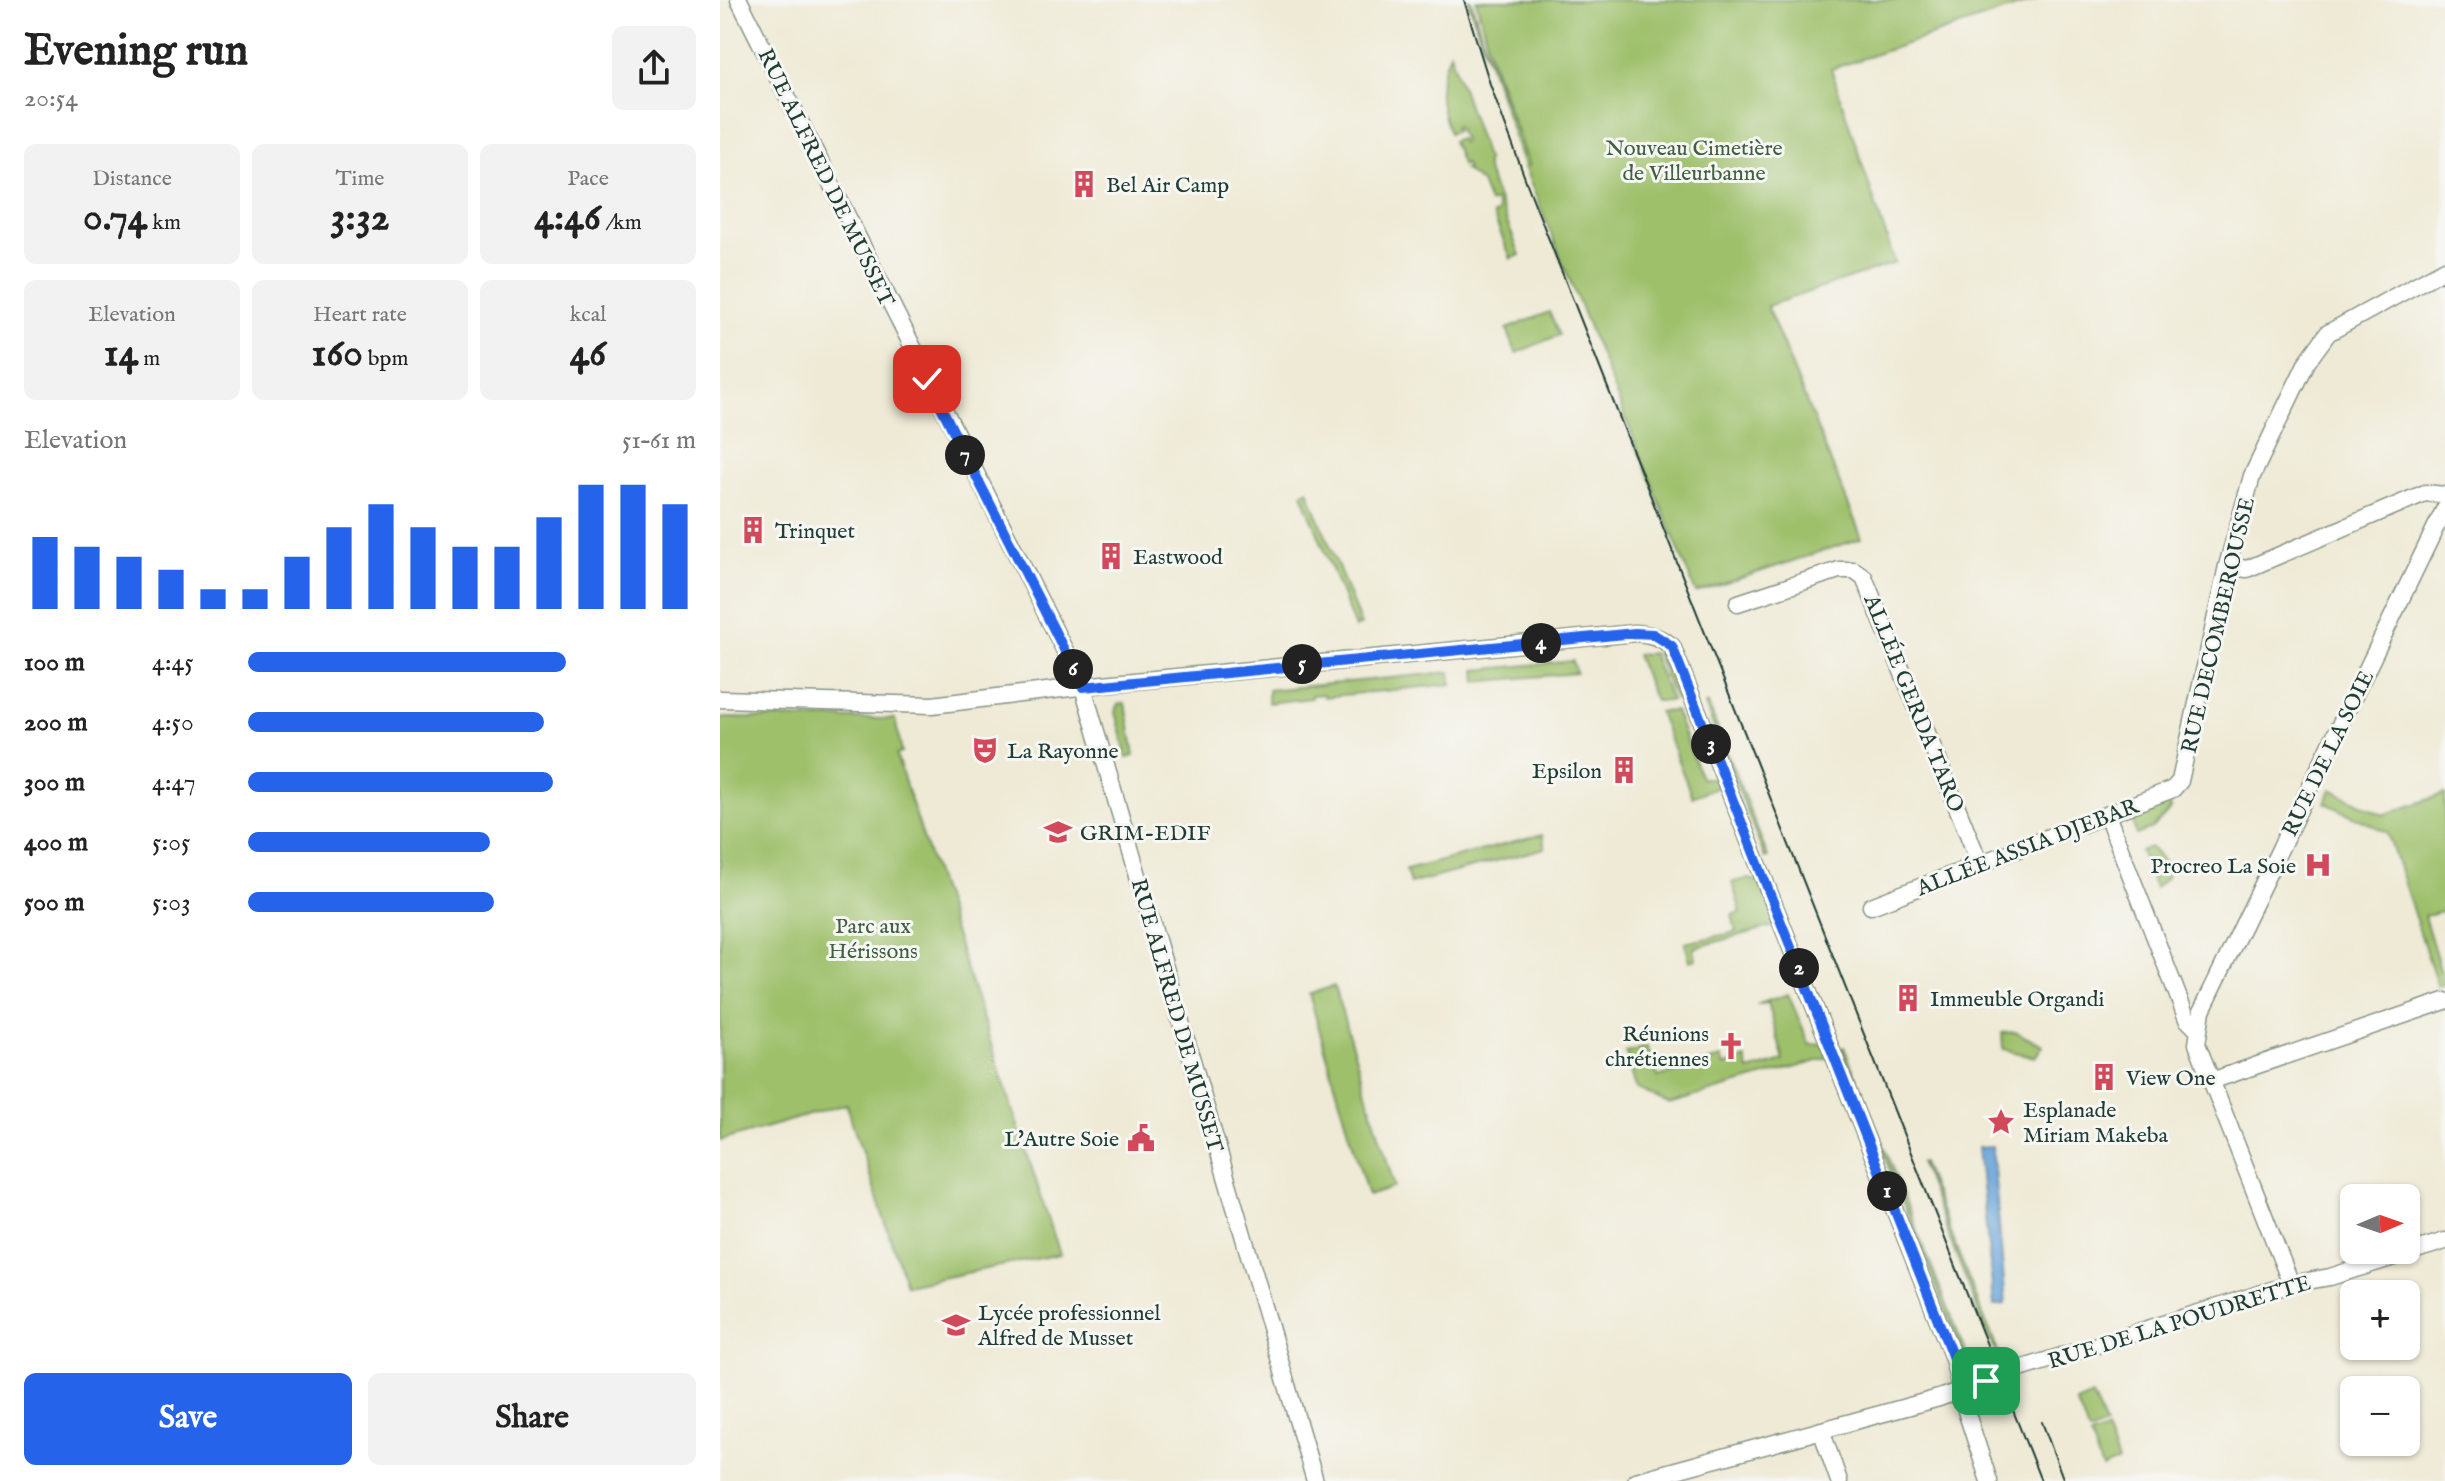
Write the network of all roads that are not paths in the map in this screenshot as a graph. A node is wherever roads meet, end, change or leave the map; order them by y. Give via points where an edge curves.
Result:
1 (739, 0) edge
2 (2445, 269) edge
3 (2445, 495) edge
4 (2445, 508) edge
5 (2227, 566) junction
6 (1738, 603) dead end
7 (1083, 687) junction
8 (720, 699) edge
9 (2180, 781) joint
10 (2107, 815) junction
11 (1980, 864) junction
12 (1871, 906) dead end
13 (2445, 1001) edge
14 (2197, 1037) junction
15 (2211, 1081) junction
16 (2445, 1241) edge
17 (2291, 1284) junction
18 (1960, 1391) junction
19 (1821, 1430) junction
20 (1315, 1481) edge
21 (1636, 1481) edge
22 (1839, 1481) edge
23 (1989, 1481) edge

1 - 7 street, RUE ALFRED DE MUSSET
2 - 5 street, RUE DECOMBEROUSSE via 2328,333 2307,362 2252,476
3 - 5 street via 2425,493 2247,569
4 - 14 street, RUE DE LA SOIE via 2202,1010
5 - 9 street, RUE DECOMBEROUSSE
6 - 11 street, ALLÉE GERDA TARO via 1839,570 1854,570 1864,577
7 - 8 street via 932,705
7 - 18 street via 1635,633 1653,634 1672,646 1953,1358
7 - 20 street, RUE ALFRED DE MUSSET
9 - 10 street, ALLÉE ASSIA DJEBAR via 2173,789
10 - 11 street, ALLÉE ASSIA DJEBAR
10 - 14 street
11 - 12 street, ALLÉE ASSIA DJEBAR
13 - 15 street
14 - 15 street
15 - 17 street
16 - 17 street, RUE DE LA POUDRETTE
17 - 18 street, RUE DE LA POUDRETTE
18 - 19 street, RUE DE LA POUDRETTE
18 - 23 street
19 - 21 street, RUE DE LA POUDRETTE
19 - 22 street

